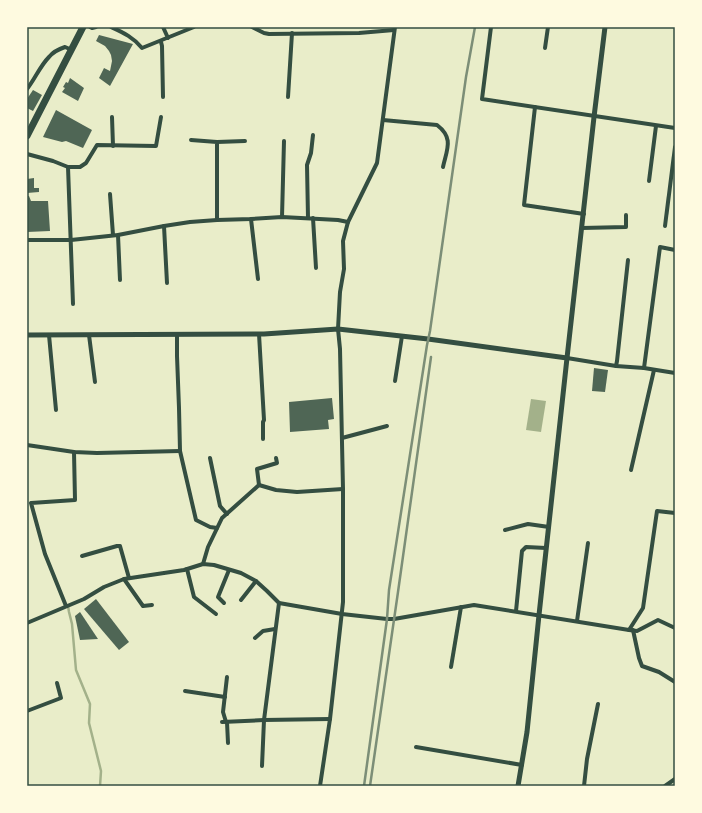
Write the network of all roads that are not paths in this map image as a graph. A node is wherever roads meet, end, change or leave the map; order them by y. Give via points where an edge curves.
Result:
1 (83, 27) edge
2 (90, 27) edge
3 (96, 27) edge
4 (111, 27) edge
5 (163, 27) edge
6 (194, 27) edge
7 (252, 27) edge
8 (328, 27) edge
9 (492, 27) edge
10 (548, 27) edge
11 (605, 27) edge
12 (395, 29) edge
13 (292, 33) junction
14 (328, 33) junction
15 (168, 38) junction
16 (161, 42) junction
17 (545, 48) dead end
18 (72, 50) junction
19 (27, 89) edge
20 (162, 97) dead end
21 (288, 97) dead end
22 (535, 107) junction
23 (112, 117) dead end
24 (160, 117) dead end
25 (594, 117) junction
26 (383, 120) junction
27 (656, 126) junction
28 (675, 128) edge
29 (313, 135) dead end
30 (27, 136) edge
31 (191, 140) dead end
32 (245, 141) dead end
33 (284, 141) dead end
34 (217, 142) junction
35 (113, 146) junction
36 (675, 146) edge
37 (27, 154) edge
38 (68, 167) junction
39 (443, 167) dead end
40 (649, 181) dead end
41 (110, 194) dead end
42 (584, 214) junction
43 (626, 214) dead end
44 (282, 217) junction
45 (310, 218) junction
46 (251, 219) junction
47 (217, 220) junction
48 (348, 222) junction
49 (164, 226) junction
50 (665, 226) dead end
51 (582, 228) junction
52 (118, 235) junction
53 (112, 236) junction
54 (27, 240) edge
55 (71, 240) junction
56 (675, 250) edge
57 (628, 260) dead end
58 (316, 268) dead end
59 (258, 279) dead end
60 (120, 280) dead end
61 (167, 283) dead end
62 (73, 304) dead end
63 (338, 329) junction
64 (259, 334) junction
65 (27, 335) edge
66 (49, 335) junction
67 (89, 335) junction
68 (177, 335) junction
69 (402, 336) junction
70 (567, 358) junction
71 (616, 366) junction
72 (644, 368) junction
73 (654, 370) junction
74 (675, 373) edge
75 (395, 381) dead end
76 (94, 382) dead end
77 (56, 410) dead end
78 (387, 426) dead end
79 (342, 438) junction
80 (263, 439) dead end
81 (27, 445) edge
82 (180, 451) junction
83 (74, 452) junction
84 (210, 458) dead end
85 (276, 458) dead end
86 (631, 470) dead end
87 (259, 484) junction
88 (343, 489) junction
89 (675, 513) edge
90 (226, 514) junction
91 (549, 527) junction
92 (217, 528) junction
93 (505, 530) dead end
94 (588, 543) dead end
95 (546, 548) junction
96 (82, 556) dead end
97 (203, 564) junction
98 (187, 569) junction
99 (229, 570) junction
100 (129, 578) junction
101 (124, 579) junction
102 (256, 581) junction
103 (241, 600) dead end
104 (224, 603) dead end
105 (279, 603) junction
106 (152, 605) dead end
107 (66, 606) junction
108 (461, 607) junction
109 (516, 611) junction
110 (216, 614) dead end
111 (342, 614) junction
112 (539, 615) junction
113 (577, 621) junction
114 (27, 623) edge
115 (675, 628) edge
116 (276, 629) junction
117 (631, 630) junction
118 (255, 638) dead end
119 (451, 667) dead end
120 (227, 677) dead end
121 (675, 682) edge
122 (57, 683) dead end
123 (185, 691) dead end
124 (225, 697) junction
125 (598, 704) dead end
126 (27, 711) edge
127 (330, 719) junction
128 (264, 720) junction
129 (225, 722) junction
130 (228, 743) dead end
131 (416, 748) dead end
132 (522, 765) junction
133 (262, 766) dead end
134 (675, 779) edge
135 (320, 786) edge
136 (518, 786) edge
137 (584, 786) edge
138 (665, 786) edge

1 - 18 highway
2 - 3 street
4 - 16 street via 127,34 142,48
5 - 15 street
6 - 15 street
7 - 13 street via 269,34
8 - 14 street
9 - 22 street via 482,99
10 - 17 street
11 - 25 street
12 - 14 street
12 - 26 street
13 - 14 street
13 - 21 street
15 - 16 street
16 - 20 street
18 - 19 street via 65,47 50,56
18 - 30 highway
22 - 25 street
22 - 42 street via 524,205
23 - 35 street
24 - 35 street via 156,146
25 - 27 street
25 - 42 street
26 - 39 street via 437,125 448,139
26 - 48 street via 377,163
27 - 28 street
27 - 40 street
29 - 45 street via 307,166
31 - 34 street
32 - 34 street
33 - 44 street
34 - 47 street
35 - 38 street via 97,146 86,163 80,167
36 - 50 street
37 - 38 street
38 - 55 street
41 - 53 street
42 - 51 street
43 - 51 street via 626,226
44 - 45 street
44 - 46 street
45 - 48 street
45 - 58 street
46 - 47 street
46 - 59 street
47 - 49 street
48 - 63 street via 343,241 344,269
49 - 52 street
49 - 61 street
51 - 70 street
52 - 53 street
52 - 60 street
53 - 55 street
54 - 55 street
55 - 62 street
56 - 72 street via 660,247
57 - 71 street
63 - 64 street
63 - 69 street
63 - 79 street
64 - 68 street
64 - 80 street
65 - 66 street
66 - 67 street
66 - 77 street
67 - 68 street
67 - 76 street
68 - 82 street
69 - 70 street
69 - 75 street
70 - 71 street
70 - 91 street
71 - 72 street
72 - 73 street
73 - 74 street
73 - 86 street
78 - 79 street
79 - 88 street
81 - 83 street
82 - 83 street
82 - 92 street via 196,520
83 - 107 street via 75,500 30,503 44,554
84 - 90 street via 220,506
85 - 87 street via 277,463 257,470
87 - 88 street via 276,490 297,492
87 - 90 street
88 - 111 street
89 - 117 street via 657,511 643,608
90 - 92 street
91 - 93 street via 528,524
91 - 95 street
92 - 97 street
94 - 113 street
95 - 109 street via 526,547 522,551
95 - 112 street
96 - 100 street via 120,546
97 - 98 street
97 - 99 street
98 - 100 street
98 - 110 street via 194,597
99 - 102 street
99 - 104 street via 218,598
100 - 101 street
101 - 106 street via 143,606
101 - 107 street
102 - 103 street
102 - 105 street
105 - 111 street
105 - 116 street
107 - 114 street
108 - 109 street via 474,605
108 - 111 street via 394,619
108 - 119 street
109 - 112 street
111 - 127 street
112 - 113 street
112 - 132 street
113 - 117 street
115 - 117 street via 658,620 637,631
116 - 118 street via 263,631
116 - 128 street
117 - 121 street via 642,666 659,672
120 - 124 street
122 - 126 street via 61,698
123 - 124 street
124 - 129 street
125 - 137 street
127 - 128 street
127 - 135 street
128 - 129 street
128 - 133 street
129 - 130 street
131 - 132 street
132 - 136 street
134 - 138 street

